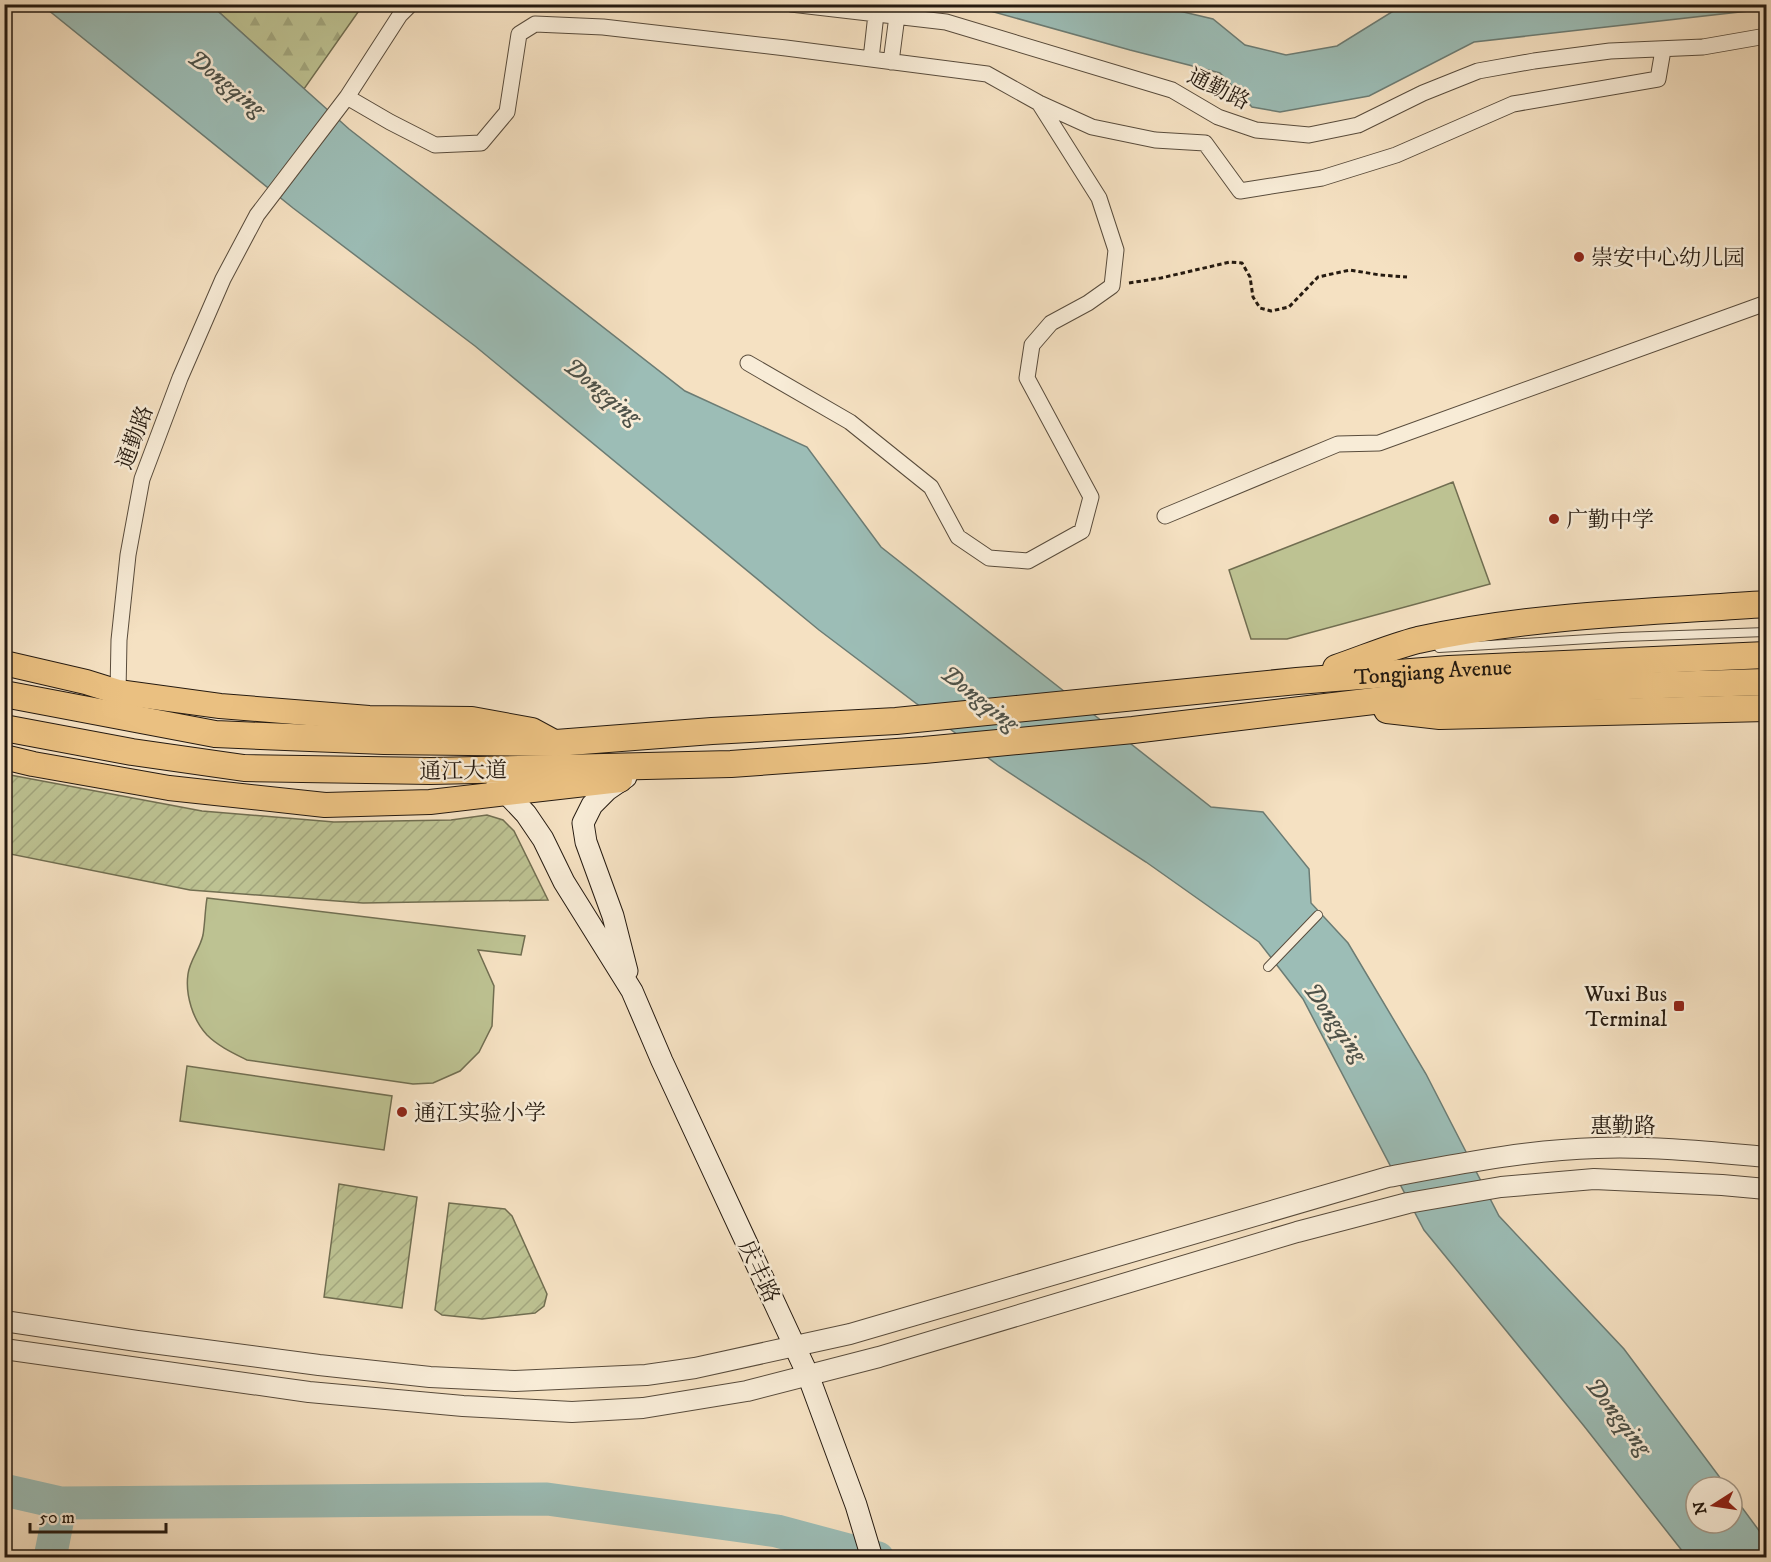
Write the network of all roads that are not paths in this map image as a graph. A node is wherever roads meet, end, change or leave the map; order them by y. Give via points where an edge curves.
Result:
1 (411, 4) edge
2 (791, 4) edge
3 (876, 14) junction
4 (897, 16) junction
5 (1767, 36) edge
6 (1663, 50) junction
7 (871, 59) junction
8 (891, 62) junction
9 (347, 97) junction
10 (1038, 103) junction
11 (1767, 303) edge
12 (748, 363) dead end
13 (1165, 516) dead end
14 (1767, 604) edge
15 (1767, 632) edge
16 (1423, 648) dead end
17 (1435, 648) dead end
18 (1390, 650) junction
19 (1767, 655) edge
20 (4, 663) edge
21 (1297, 681) junction
22 (1767, 682) edge
23 (118, 692) junction
24 (4, 694) edge
25 (1339, 705) junction
26 (1767, 708) edge
27 (896, 721) joint
28 (4, 728) edge
29 (556, 743) junction
30 (924, 750) joint
31 (4, 756) edge
32 (648, 766) junction
33 (451, 771) junction
34 (620, 780) junction
35 (507, 794) junction
36 (1318, 915) dead end
37 (1268, 967) dead end
38 (632, 992) junction
39 (1767, 1157) edge
40 (1767, 1189) edge
41 (4, 1321) edge
42 (795, 1346) junction
43 (4, 1349) edge
44 (808, 1375) junction
45 (872, 1557) edge

1 - 9 street
2 - 3 street, 通勤路
3 - 4 street, 通勤路
3 - 7 street
4 - 6 street, 通勤路 via 946,22 1173,90 1218,117 1256,130 1309,135 1358,125 1478,71 1610,51
4 - 8 street
5 - 6 street, 通勤路
6 - 10 street via 1658,79 1513,104 1396,155 1322,178 1240,191 1205,144 1155,140 1092,128
7 - 8 street
7 - 9 street via 603,27 535,24 519,34 507,112 481,143 435,145
8 - 10 street via 987,74
9 - 23 street, 通勤路 via 257,215 180,378 142,479 128,555
10 - 12 street via 1099,198 1116,250 1112,286 1052,323 1032,345 1027,378 1091,497 1082,531 1028,561 989,558 958,537 931,487 850,422
11 - 13 street via 1379,443 1338,444
14 - 18 highway via 1576,616 1475,629
15 - 17 lane
16 - 18 lane
18 - 21 highway
19 - 21 highway, Tongjiang Avenue via 1449,669
20 - 23 main road
21 - 27 highway, Tongjiang Avenue
22 - 25 highway, Tongjiang Avenue via 1457,691
23 - 29 main road via 220,706 369,718 472,719 532,730
24 - 29 highway, 通江大道 via 215,734
25 - 26 highway via 1440,716
25 - 30 highway, Tongjiang Avenue
27 - 29 highway, 通江大道
28 - 33 highway, 通江大道 via 244,768
30 - 32 highway, 通江大道
31 - 35 main road via 169,788 325,805 430,802
32 - 33 highway, 通江大道
32 - 34 main road
33 - 35 main road
34 - 35 main road
34 - 38 main road via 592,805 583,823
35 - 38 main road via 543,840 564,882
36 - 37 lane
38 - 42 main road, 庆丰路
39 - 42 street, 惠勤路 via 1598,1148 1480,1159 1388,1177 850,1334
40 - 44 street via 1594,1179 1501,1187 1407,1203
41 - 42 street, 惠勤路 via 319,1365 515,1381 646,1375
42 - 44 main road, 庆丰路
43 - 44 street via 309,1392 572,1412 643,1408 747,1391
44 - 45 main road, 庆丰路

